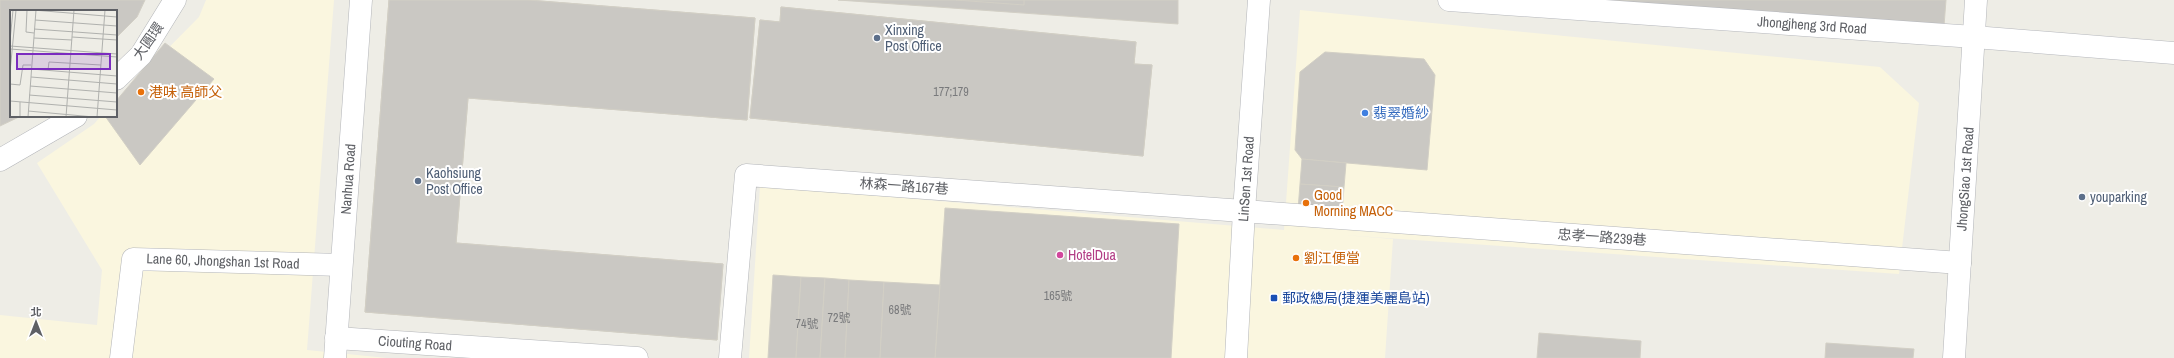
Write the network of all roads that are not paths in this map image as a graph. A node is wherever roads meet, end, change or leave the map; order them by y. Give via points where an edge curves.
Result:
1 (175, 0) edge
2 (361, 0) edge
3 (1259, 0) edge
4 (1449, 0) edge
5 (1976, 0) edge
6 (1974, 37) junction
7 (2174, 53) edge
8 (117, 78) edge
9 (74, 117) edge
10 (0, 160) edge
11 (1244, 211) junction
12 (1960, 263) junction
13 (341, 265) junction
14 (335, 348) edge
15 (121, 358) edge
16 (637, 358) edge
17 (730, 358) edge
18 (1236, 358) edge
19 (1954, 358) edge

1 - 8 street, 大圓環 via 141,55
2 - 13 street, Nanhua Road
3 - 11 street, LinSen 1st Road
4 - 6 street, Jhongjheng 3rd Road
5 - 6 street, JhongSiao 1st Road
6 - 7 street, Jhongjheng 3rd Road
6 - 12 street, JhongSiao 1st Road
9 - 10 street
11 - 12 street, 忠孝一路239巷
11 - 17 street, 林森一路167巷 via 746,175
11 - 18 street, LinSen 1st Road
12 - 19 street, JhongSiao 1st Road
13 - 14 street, Nanhua Road
13 - 15 street, Lane 60, Jhongshan 1st Road via 133,259
14 - 16 street, Ciouting Road

